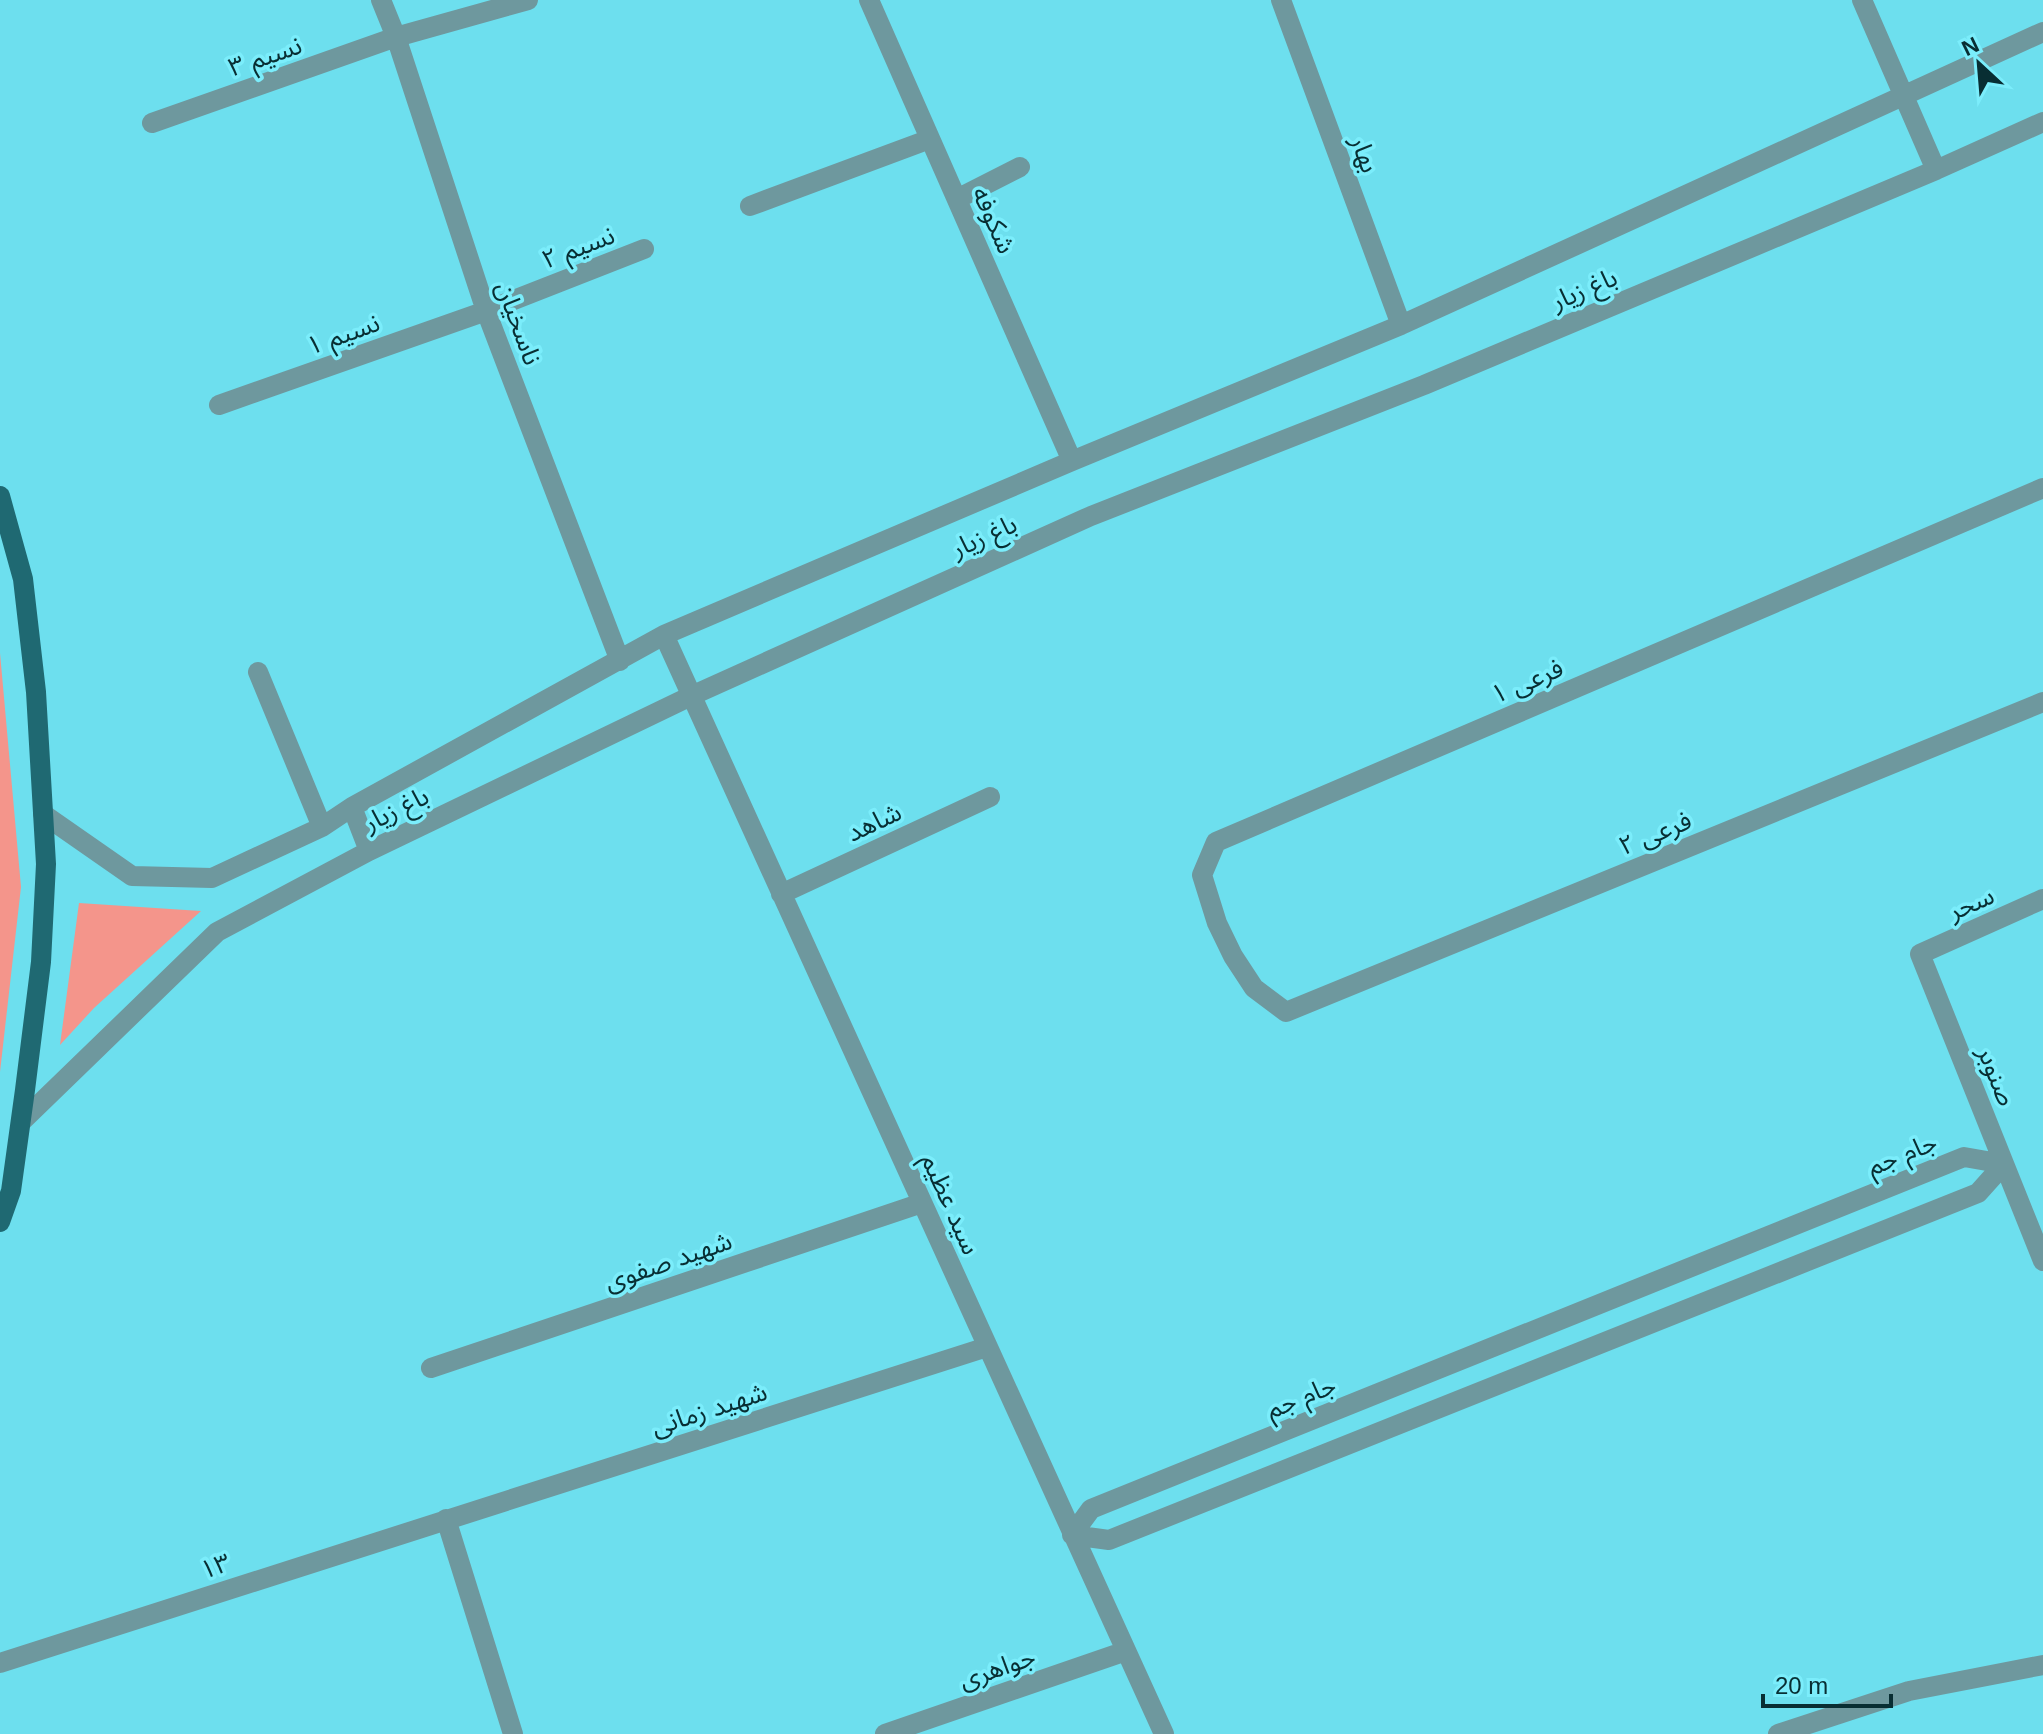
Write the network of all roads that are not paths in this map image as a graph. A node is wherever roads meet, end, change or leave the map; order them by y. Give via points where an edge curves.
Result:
1 (381, 0) edge
2 (528, 0) edge
3 (869, 0) edge
4 (1281, 0) edge
5 (1862, 0) edge
6 (2043, 32) edge
7 (396, 37) junction
8 (1903, 94) junction
9 (2043, 122) edge
10 (152, 123) dead end
11 (930, 139) junction
12 (1020, 167) dead end
13 (1936, 170) junction
14 (957, 199) junction
15 (750, 206) dead end
16 (644, 249) dead end
17 (486, 311) junction
18 (1401, 325) junction
19 (219, 405) dead end
20 (1072, 461) junction
21 (2043, 488) edge
22 (0, 496) edge
23 (664, 635) junction
24 (620, 661) junction
25 (258, 672) dead end
26 (691, 696) junction
27 (2043, 702) edge
28 (990, 797) dead end
29 (352, 807) junction
30 (43, 814) junction
31 (322, 827) junction
32 (369, 851) junction
33 (781, 894) junction
34 (2043, 899) edge
35 (1920, 954) joint
36 (1286, 1012) joint
37 (21, 1122) junction
38 (2004, 1164) junction
39 (922, 1203) junction
40 (0, 1222) edge
41 (2043, 1261) edge
42 (987, 1347) junction
43 (431, 1368) dead end
44 (446, 1519) junction
45 (1072, 1535) junction
46 (1126, 1651) junction
47 (0, 1663) edge
48 (2043, 1665) edge
49 (513, 1734) edge
50 (885, 1734) edge
51 (1164, 1734) edge
52 (1778, 1734) edge

1 - 7 street, ناسخیان
2 - 7 street, نسیم ۳
3 - 11 street, شکوفه
4 - 18 street, بهار
5 - 8 street
6 - 8 street, باغ زیار
7 - 10 street, نسیم ۳
7 - 17 street, ناسخیان
8 - 13 street
8 - 18 street, باغ زیار
9 - 13 street, باغ زیار
11 - 14 street, شکوفه
11 - 15 street
12 - 14 street
13 - 26 street, باغ زیار via 1424,385 1091,516
14 - 20 street, شکوفه
16 - 17 street, نسیم ۲
17 - 19 street, نسیم ۱
17 - 24 street, ناسخیان
18 - 20 street, باغ زیار
20 - 23 street, باغ زیار
21 - 36 street, فرعی ۱ via 1216,842 1202,875 1217,923 1254,988
22 - 30 main road via 23,579
23 - 24 street, باغ زیار
23 - 26 street, سید عظیم
24 - 29 street, باغ زیار
25 - 31 street
26 - 32 street, باغ زیار
26 - 33 street, سید عظیم
27 - 36 street, فرعی ۲
28 - 33 street, شاهد
29 - 31 street, باغ زیار
29 - 32 street
30 - 31 street, باغ زیار via 132,876 212,878
30 - 37 main road via 41,962
32 - 37 street, باغ زیار via 217,932
33 - 39 street, سید عظیم
34 - 35 street, سحر
35 - 38 street, صنوبر
37 - 40 main road via 11,1191
38 - 41 street, صنوبر
38 - 45 street via 1978,1193 1109,1540
38 - 45 street, جام جم via 1964,1157 1091,1509
39 - 42 street, سید عظیم
39 - 43 street, شهید صفوی
42 - 44 street, شهید زمانی
42 - 45 street, سید عظیم
44 - 47 street, ۱۳
44 - 49 street
45 - 46 street, سید عظیم
46 - 50 street, جواهری
46 - 51 street, سید عظیم
48 - 52 street via 1909,1691

